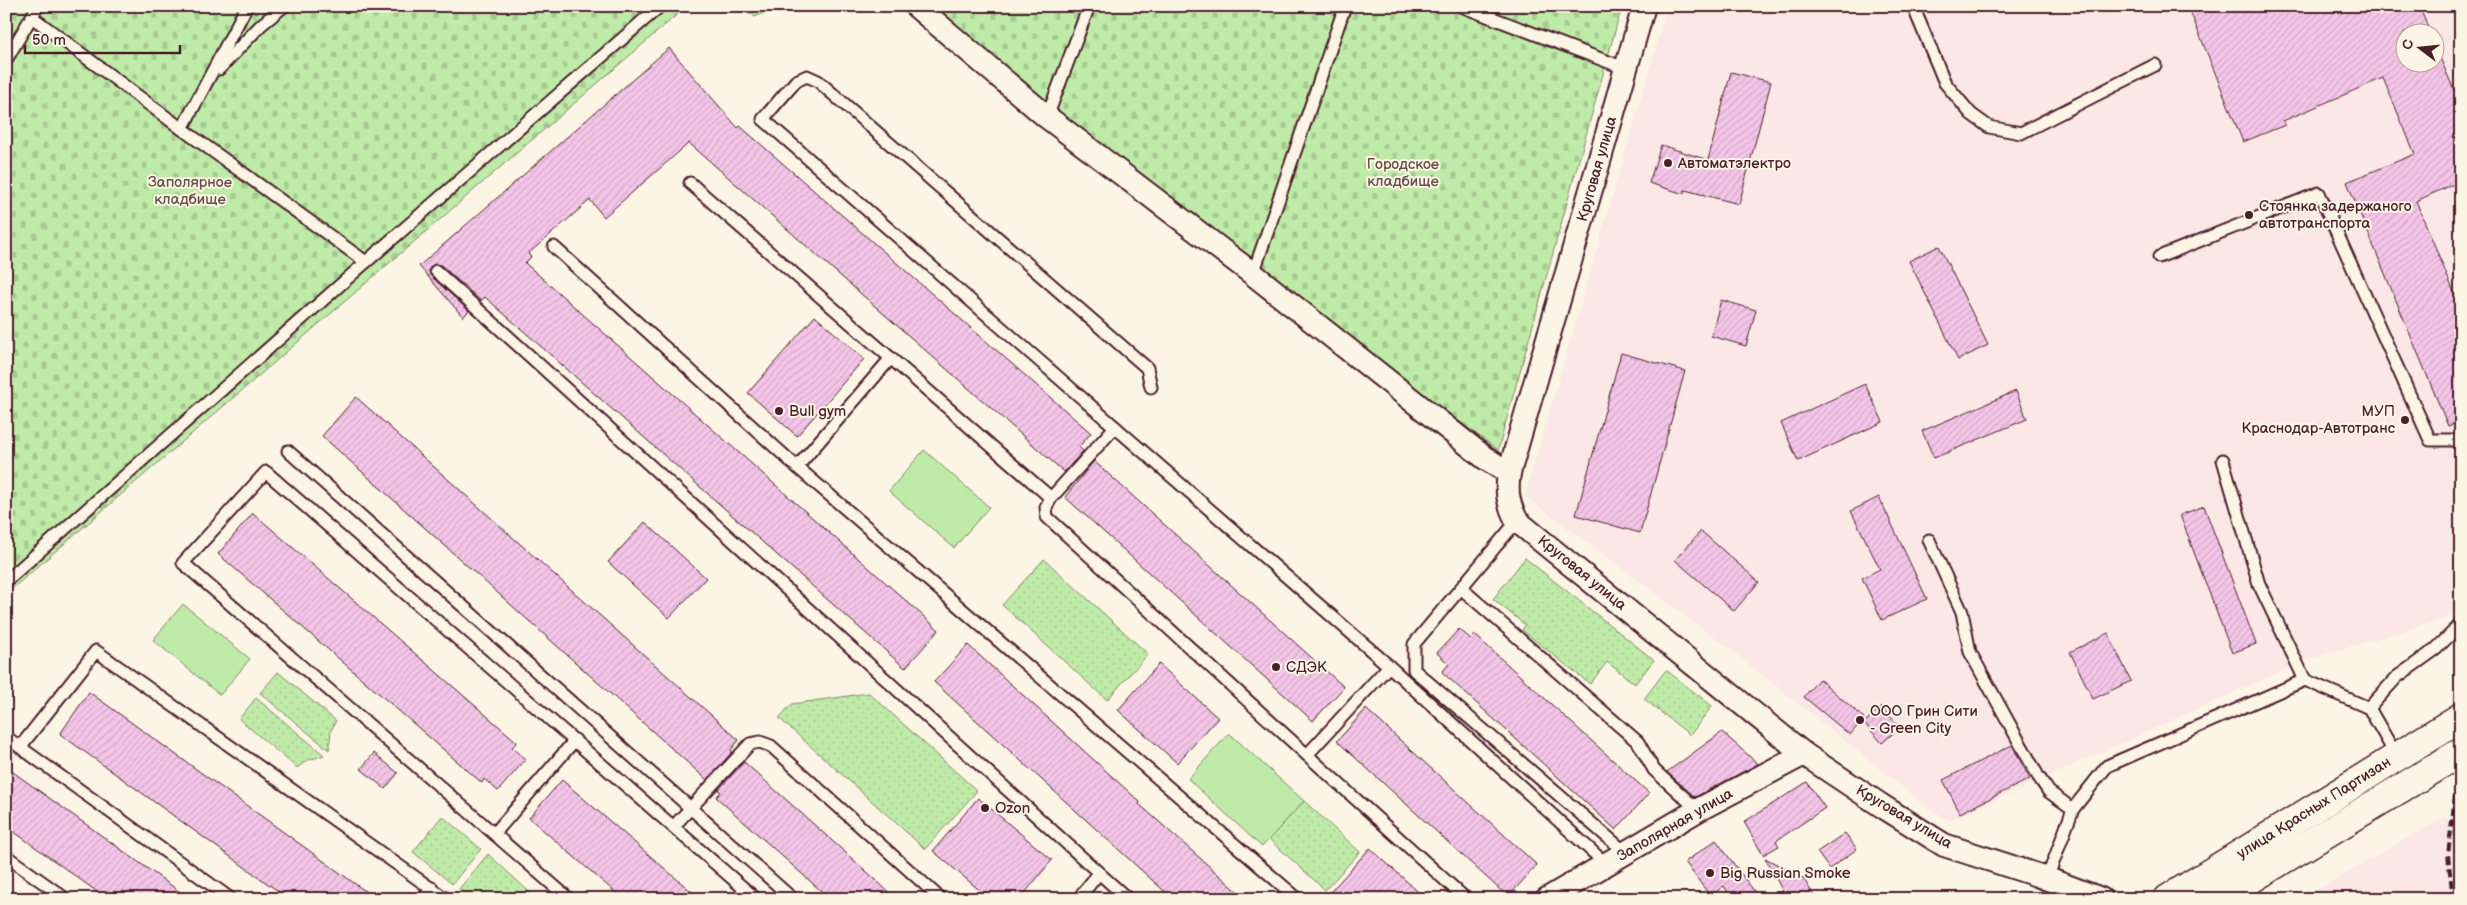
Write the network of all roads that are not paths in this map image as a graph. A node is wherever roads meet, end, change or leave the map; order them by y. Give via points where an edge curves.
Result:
1 (38, 6) edge
2 (247, 6) edge
3 (284, 6) edge
4 (660, 6) edge
5 (916, 6) edge
6 (1089, 6) edge
7 (1345, 6) edge
8 (1461, 6) edge
9 (1644, 6) edge
10 (1913, 6) edge
11 (32, 17) junction
12 (6, 60) edge
13 (2155, 65) dead end
14 (1627, 69) junction
15 (211, 77) junction
16 (1047, 117) junction
17 (182, 129) junction
18 (690, 183) dead end
19 (554, 247) dead end
20 (2159, 256) dead end
21 (366, 262) junction
22 (436, 271) dead end
23 (1253, 274) junction
24 (891, 358) junction
25 (1151, 387) dead end
26 (1115, 426) junction
27 (2461, 440) edge
28 (288, 451) dead end
29 (2223, 460) dead end
30 (797, 466) junction
31 (1509, 473) junction
32 (1051, 498) junction
33 (1516, 521) junction
34 (1930, 540) dead end
35 (6, 581) edge
36 (1462, 588) junction
37 (2461, 624) edge
38 (1389, 666) junction
39 (2306, 680) junction
40 (2369, 708) junction
41 (2461, 717) edge
42 (6, 737) edge
43 (575, 740) junction
44 (20, 747) junction
45 (2461, 752) edge
46 (1804, 754) junction
47 (1308, 755) junction
48 (2397, 756) junction
49 (690, 808) junction
50 (2073, 809) junction
51 (1698, 810) junction
52 (674, 826) junction
53 (495, 832) junction
54 (1626, 853) junction
55 (6, 856) edge
56 (1606, 864) junction
57 (1099, 873) junction
58 (2047, 879) junction
59 (432, 888) junction
60 (66, 899) edge
61 (232, 899) edge
62 (423, 899) edge
63 (446, 899) edge
64 (569, 899) edge
65 (756, 899) edge
66 (793, 899) edge
67 (941, 899) edge
68 (1081, 899) edge
69 (1128, 899) edge
70 (1298, 899) edge
71 (1466, 899) edge
72 (1547, 899) edge
73 (2101, 899) edge
74 (2168, 899) edge
75 (2218, 899) edge

1 - 11 lane
2 - 15 lane
3 - 15 lane
4 - 21 lane
5 - 16 street
6 - 16 lane
7 - 23 lane
8 - 14 lane
9 - 14 street, Круговая улица
10 - 13 lane via 1945,83 1971,114 1989,127 2021,133
11 - 12 lane
11 - 17 lane
14 - 31 street, Круговая улица
15 - 17 lane
16 - 23 street
17 - 21 lane
18 - 24 lane
19 - 30 lane
20 - 27 lane via 2320,192 2430,440
21 - 35 lane
22 - 57 lane
23 - 31 street via 1485,458
24 - 30 lane
24 - 32 lane
25 - 26 lane via 1147,368 818,81 807,76 796,81 762,119
26 - 32 lane
26 - 38 lane
28 - 49 lane
29 - 39 lane via 2259,584
30 - 70 lane
31 - 33 street, Круговая улица via 1508,498
32 - 47 lane via 1046,507 1047,517 1052,523
33 - 36 lane
33 - 46 street, Круговая улица
34 - 50 lane via 1962,612 1970,652 2038,776 2049,792
36 - 51 lane via 1638,742 1654,770
36 - 54 lane via 1414,644 1414,670
37 - 40 lane via 2436,648 2397,677
38 - 47 lane
38 - 56 lane
39 - 40 lane
39 - 50 lane via 2108,766
40 - 48 lane
41 - 48 main road, улица Красных Партизан
42 - 44 lane
43 - 52 lane
43 - 53 lane
43 - 53 lane via 266,472 183,563
44 - 59 lane via 96,651
44 - 61 lane
45 - 75 main road, улица Красных Партизан
46 - 51 street, Заполярная улица
46 - 58 street, Круговая улица via 1944,845
47 - 71 lane
48 - 74 main road, улица Красных Партизан
49 - 52 lane
49 - 66 lane
49 - 67 lane via 750,744 760,742 771,746
50 - 58 lane
51 - 54 street, Заполярная улица
52 - 65 lane
53 - 64 lane
54 - 56 street, Заполярная улица
55 - 60 lane
56 - 72 street, Заполярная улица
57 - 68 lane
57 - 69 lane
58 - 73 street, Круговая улица
59 - 62 lane
59 - 63 lane

